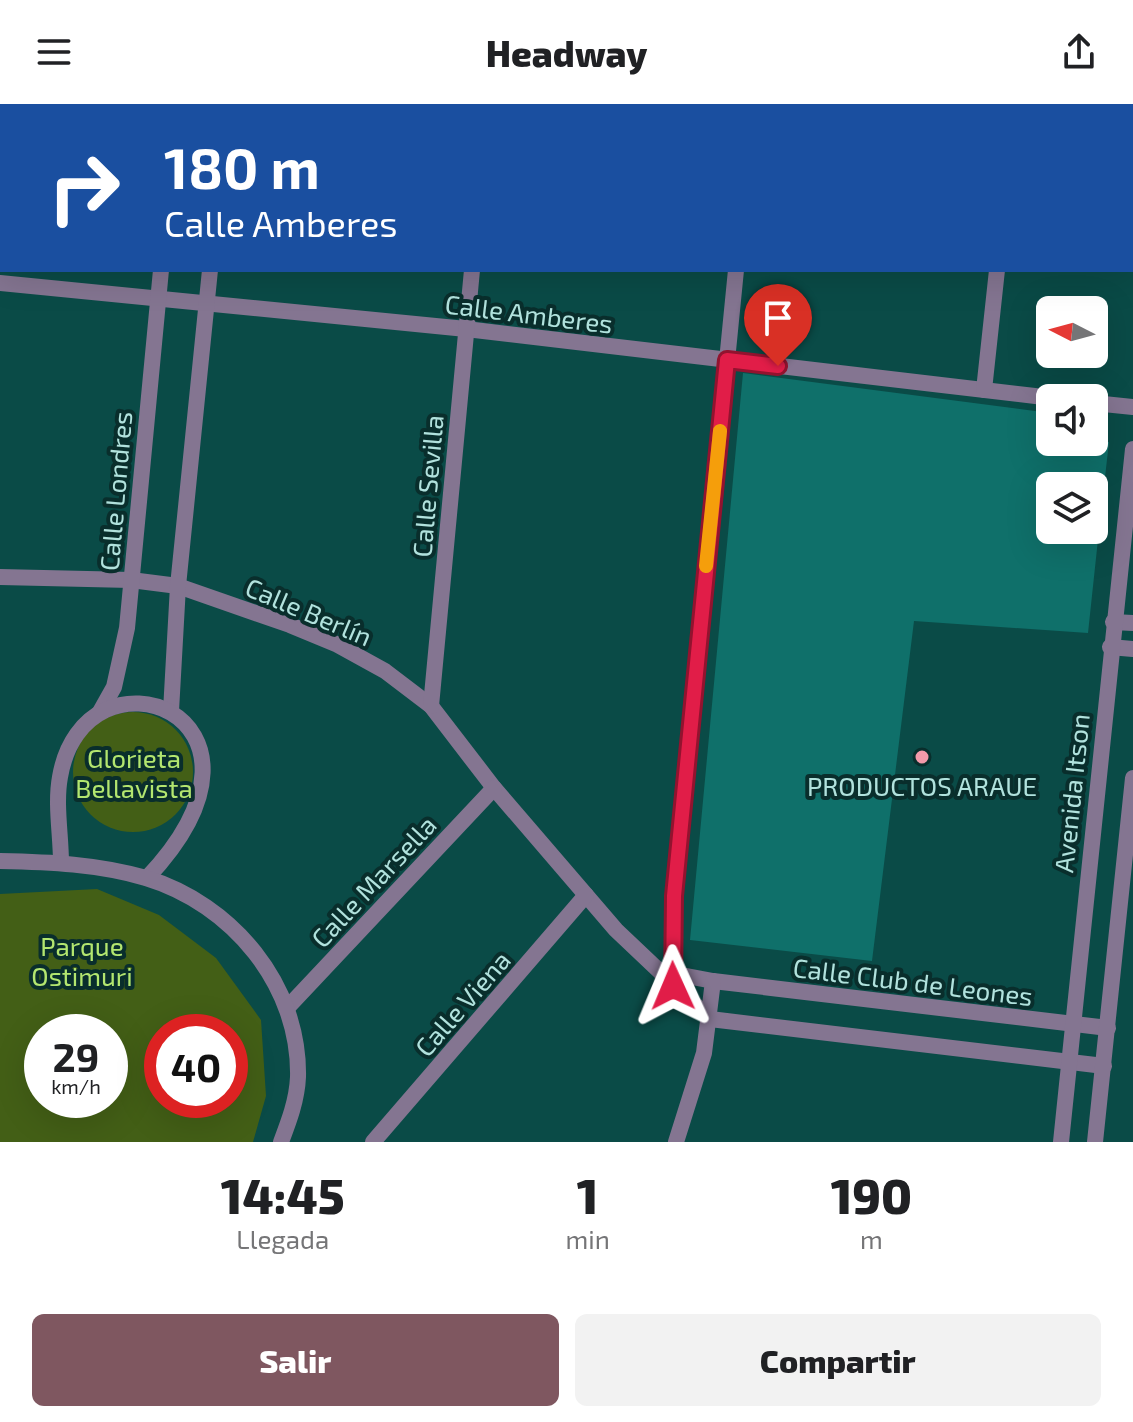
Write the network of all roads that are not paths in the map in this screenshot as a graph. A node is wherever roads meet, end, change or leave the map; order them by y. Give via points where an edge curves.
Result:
1 (161, 272) edge
2 (210, 272) edge
3 (472, 272) edge
4 (736, 272) edge
5 (997, 272) edge
6 (0, 283) edge
7 (158, 298) junction
8 (207, 301) junction
9 (466, 329) junction
10 (727, 360) junction
11 (984, 390) junction
12 (1036, 396) edge
13 (1108, 404) edge
14 (1133, 407) edge
15 (1133, 449) edge
16 (0, 577) edge
17 (131, 580) junction
18 (178, 586) junction
19 (1113, 622) junction
20 (1133, 623) edge
21 (1110, 647) junction
22 (1133, 649) edge
23 (431, 706) junction
24 (171, 711) junction
25 (100, 712) junction
26 (1133, 778) edge
27 (494, 788) junction
28 (0, 861) edge
29 (61, 863) junction
30 (147, 878) junction
31 (586, 895) junction
32 (668, 976) junction
33 (713, 981) junction
34 (288, 1007) junction
35 (710, 1019) junction
36 (1072, 1023) junction
37 (1108, 1028) junction
38 (1069, 1062) junction
39 (1104, 1066) junction
40 (281, 1142) edge
41 (373, 1142) edge
42 (676, 1142) edge
43 (1061, 1142) edge
44 (1095, 1142) edge

1 - 7 street, Calle Londres
2 - 8 street
3 - 9 street, Calle Sevilla
4 - 10 street
5 - 11 street
6 - 7 street, Calle Amberes
7 - 8 street, Calle Amberes
7 - 17 street, Calle Londres
8 - 9 street, Calle Amberes
8 - 18 street
9 - 10 street, Calle Amberes
9 - 23 street, Calle Sevilla
10 - 11 street, Calle Amberes
10 - 32 street
11 - 12 street, Calle Amberes
13 - 14 street
15 - 19 street, Avenida Itson
16 - 17 street, Calle Berlín
17 - 18 street, Calle Berlín
17 - 25 street, Calle Londres via 122,660
18 - 23 street, Calle Berlín via 336,644 385,671
18 - 24 street
19 - 20 street
19 - 21 street, Avenida Itson
21 - 22 street
21 - 36 street, Avenida Itson
23 - 27 street, Calle Berlín
24 - 25 street via 145,704
24 - 30 street via 184,720 198,744 202,790 183,833
25 - 29 street, Calle Londres via 83,724 60,777
26 - 37 street
27 - 31 street, Calle Berlín
27 - 34 street, Calle Marsella
28 - 29 street
29 - 30 street
30 - 34 street via 209,906 255,953
31 - 32 street, Calle Berlín
31 - 41 street, Calle Viena
32 - 33 street
32 - 35 street, Calle Berlín
33 - 35 street
33 - 36 street, Calle Club de Leones
34 - 40 street via 298,1079
35 - 38 street
35 - 42 street
36 - 37 street, Calle Club de Leones
36 - 38 street, Avenida Itson
37 - 39 street
38 - 39 street
38 - 43 street, Avenida Itson
39 - 44 street

